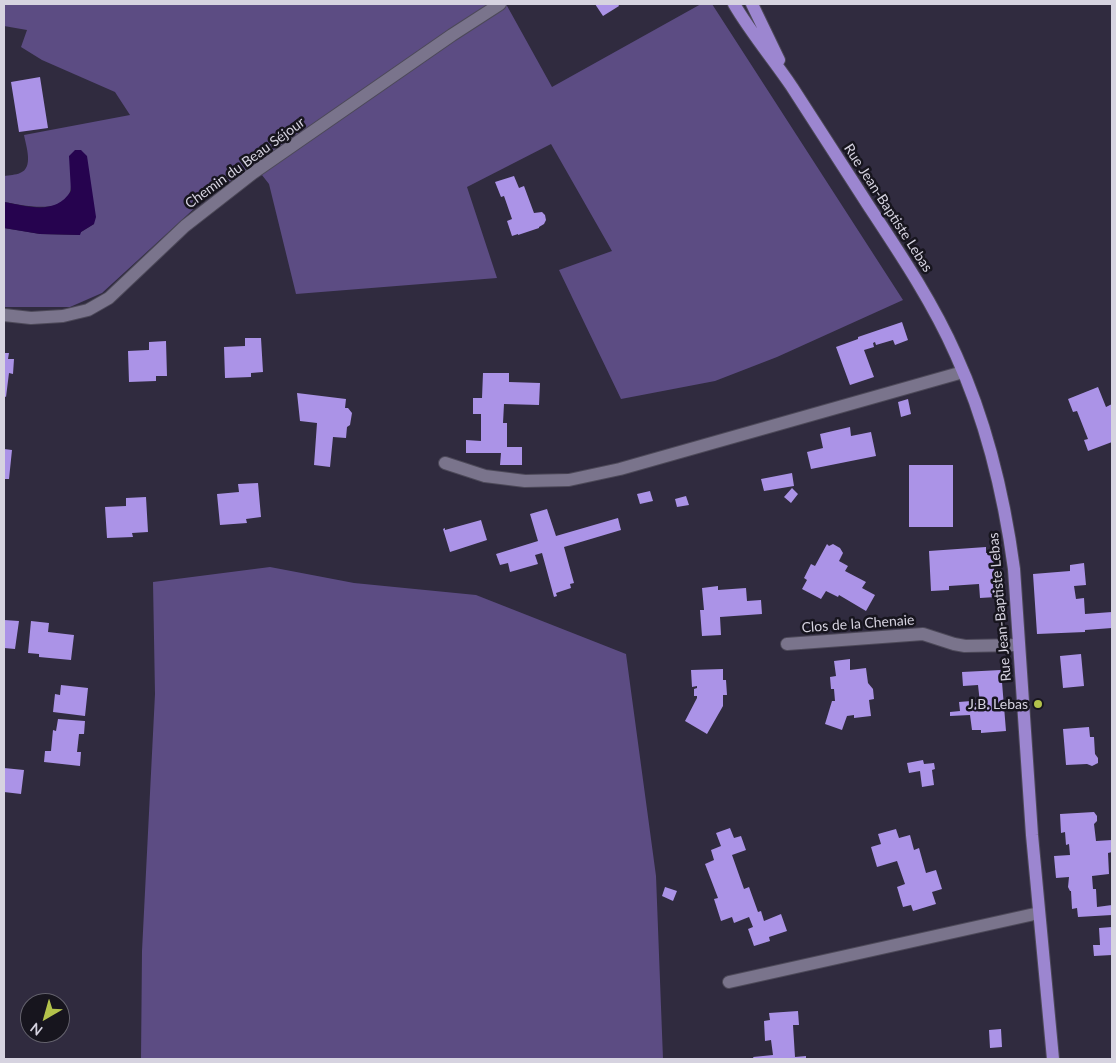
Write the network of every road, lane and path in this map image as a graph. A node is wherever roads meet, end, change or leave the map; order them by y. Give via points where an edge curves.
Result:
1 (500, 4) edge
2 (734, 4) edge
3 (752, 4) edge
4 (790, 85) junction
5 (4, 316) edge
6 (963, 372) junction
7 (445, 463) dead end
8 (786, 644) dead end
9 (1019, 644) junction
10 (1039, 914) junction
11 (729, 982) dead end
12 (1052, 1059) edge

1 - 5 street, Chemin du Beau Séjour via 253,173 185,226 109,298 88,310 63,316
2 - 4 main road, Rue Jean-Baptiste Lebas
3 - 4 main road, Rue Jean-Baptiste Lebas
4 - 6 main road, Rue Jean-Baptiste Lebas via 907,263 937,315
6 - 7 street via 620,469 570,480 525,481 485,476
6 - 9 main road, Rue Jean-Baptiste Lebas via 982,423 1004,503 1014,569
8 - 9 street, Clos de la Chenaie via 923,634 965,646
9 - 10 main road, Rue Jean-Baptiste Lebas
10 - 11 street
10 - 12 main road, Rue Jean-Baptiste Lebas

